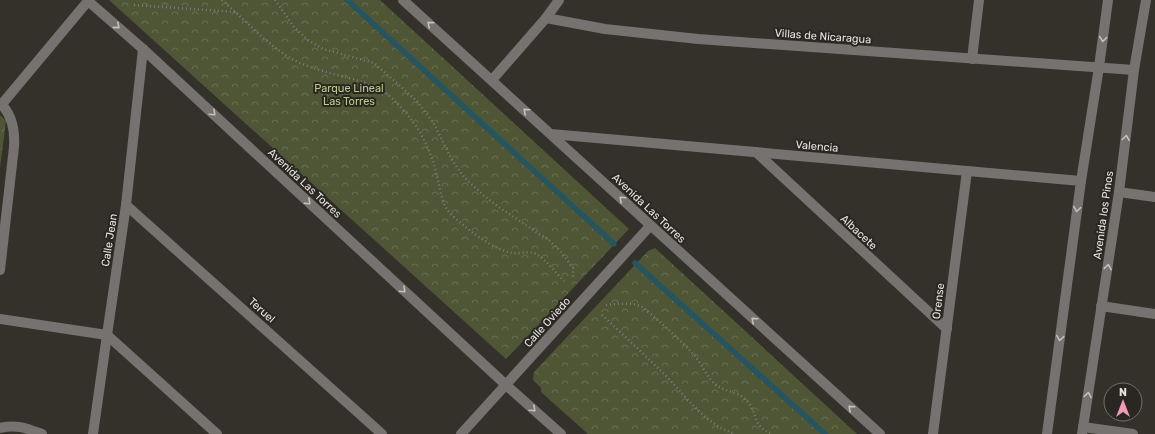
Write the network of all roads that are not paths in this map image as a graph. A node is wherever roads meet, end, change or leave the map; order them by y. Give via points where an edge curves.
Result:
1 (88, 0) edge
2 (403, 0) edge
3 (559, 0) edge
4 (979, 0) edge
5 (1108, 0) edge
6 (1146, 0) edge
7 (546, 18) junction
8 (143, 49) junction
9 (972, 59) junction
10 (1099, 67) junction
11 (1134, 70) junction
12 (492, 80) junction
13 (1, 104) edge
14 (551, 134) junction
15 (756, 152) junction
16 (967, 171) junction
17 (1081, 181) junction
18 (1119, 192) junction
19 (1155, 197) edge
20 (126, 205) junction
21 (650, 226) junction
22 (0, 270) edge
23 (1101, 306) junction
24 (1155, 314) edge
25 (0, 320) edge
26 (947, 330) junction
27 (107, 335) junction
28 (506, 385) junction
29 (0, 428) edge
30 (1083, 431) edge
31 (42, 434) edge
32 (93, 434) edge
33 (217, 434) edge
34 (382, 434) edge
35 (461, 434) edge
36 (560, 434) edge
37 (880, 434) edge
38 (933, 434) edge
39 (1046, 434) edge
40 (1133, 434) edge

1 -> 8 street, Avenida Las Torres
1 - 13 street
12 -> 2 street, Avenida Las Torres
3 - 7 street
4 - 9 street
5 -> 10 street
6 - 11 street, Avenida los Pinos
7 - 9 street, Villas de Nicaragua via 605,29 698,39
7 - 12 street
8 - 20 street, Calle Jean
8 -> 28 street, Avenida Las Torres
9 - 10 street, Villas de Nicaragua
10 - 11 street, Villas de Nicaragua
10 - 17 street
18 -> 11 street, Avenida los Pinos
14 -> 12 street, Avenida Las Torres
13 - 22 street via 12,121 15,133
14 - 15 street, Valencia
21 -> 14 street, Avenida Las Torres
15 - 16 street, Valencia
15 - 26 street, Albacete
16 - 17 street, Valencia
16 - 26 street, Orense
17 -> 39 street
18 - 19 street
23 -> 18 street, Avenida los Pinos
20 - 27 street, Calle Jean
20 - 34 street, Teruel
21 - 28 street, Calle Oviedo
37 -> 21 street, Avenida Las Torres
23 - 24 street
30 -> 23 street, Avenida los Pinos
25 - 27 street
26 - 38 street, Orense
27 - 32 street, Calle Jean
27 - 33 street
28 - 35 street, Calle Oviedo
28 -> 36 street, Avenida Las Torres
29 - 31 street via 26,427
30 - 40 street

